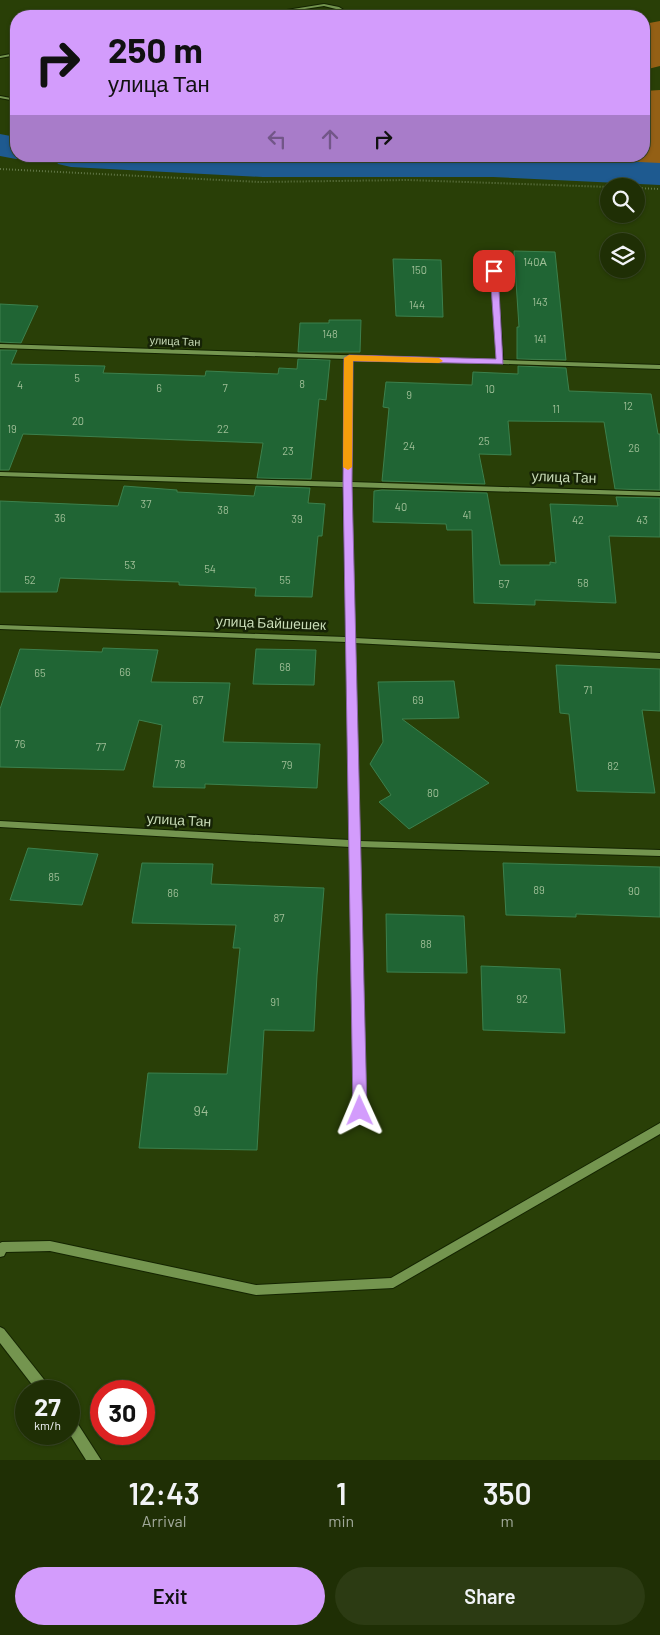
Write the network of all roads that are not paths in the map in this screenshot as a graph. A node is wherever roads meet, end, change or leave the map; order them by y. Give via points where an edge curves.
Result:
1 (291, 10) edge
2 (340, 10) edge
3 (493, 253) dead end
4 (0, 346) edge
5 (349, 358) junction
6 (500, 362) junction
7 (660, 366) edge
8 (0, 474) edge
9 (348, 483) junction
10 (660, 494) edge
11 (0, 627) edge
12 (350, 640) junction
13 (660, 656) edge
14 (0, 824) edge
15 (356, 844) junction
16 (660, 853) edge
17 (360, 1111) dead end
18 (660, 1128) edge
19 (0, 1252) edge
20 (0, 1333) edge
21 (36, 1380) edge
22 (80, 1439) edge
23 (94, 1460) edge

1 - 2 street via 324,5
3 - 6 street
4 - 5 street, улица Тан
5 - 6 street, улица Тан
5 - 9 street
6 - 7 street, улица Тан
8 - 9 street, улица Тан
9 - 10 street, улица Тан
9 - 12 street
11 - 12 street, улица Байшешек
12 - 13 street, улица Байшешек
12 - 15 street
14 - 15 street, улица Тан
15 - 16 street, улица Тан
15 - 17 street
18 - 19 street via 393,1283 256,1290 50,1246 2,1247
20 - 21 street
22 - 23 street

